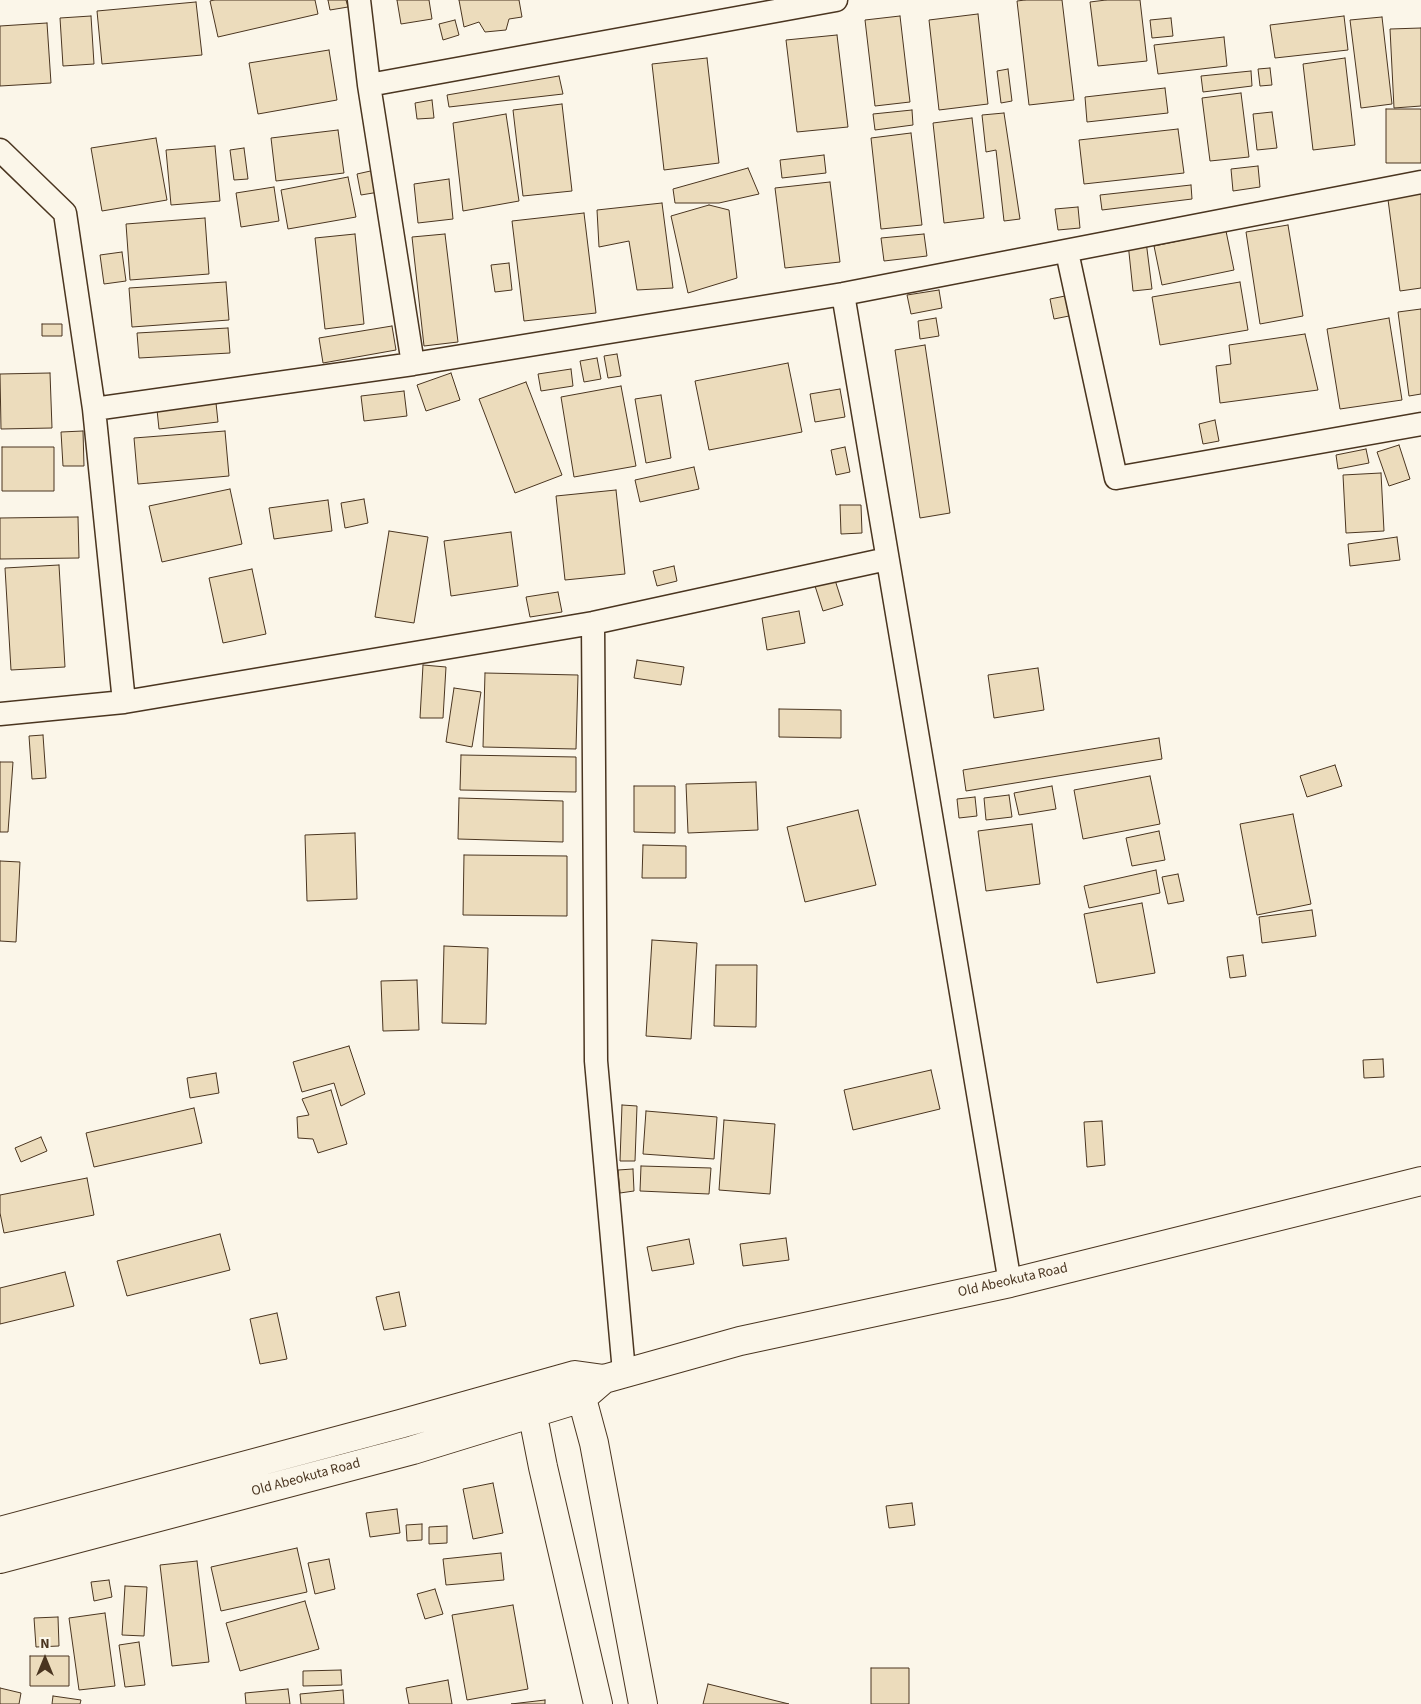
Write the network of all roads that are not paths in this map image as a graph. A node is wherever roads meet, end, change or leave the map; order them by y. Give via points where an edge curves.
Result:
1 (359, 0) edge
2 (836, 0) edge
3 (369, 85) junction
4 (0, 150) edge
5 (1421, 182) edge
6 (1067, 252) junction
7 (843, 294) junction
8 (413, 364) junction
9 (94, 409) junction
10 (1421, 424) edge
11 (887, 559) junction
12 (593, 623) junction
13 (124, 702) junction
14 (0, 714) edge
15 (1421, 1181) edge
16 (1010, 1283) junction
17 (614, 1376) junction
18 (579, 1386) junction
19 (526, 1387) junction
20 (533, 1414) junction
21 (498, 1423) junction
22 (543, 1467) junction
23 (0, 1530) edge
24 (0, 1559) edge
25 (598, 1704) edge
26 (643, 1704) edge

1 - 3 street
2 - 3 street
3 - 8 street
4 - 9 street via 65,214
5 - 6 street
6 - 7 street
6 - 10 street via 1116,478
7 - 8 street
7 - 11 street
8 - 9 street
9 - 13 street
11 - 12 street
11 - 16 street
12 - 13 street
12 - 17 street via 596,1061
13 - 14 street
15 - 16 highway, Old Abeokuta Road
16 - 17 highway, Old Abeokuta Road via 740,1341
17 - 18 highway, Old Abeokuta Road
18 - 19 highway, Old Abeokuta Road
18 - 20 highway, Old Abeokuta Road
18 - 26 highway via 594,1443
19 - 20 highway
19 - 23 highway, Old Abeokuta Road via 400,1424
20 - 21 highway, Old Abeokuta Road
20 - 22 highway
21 - 22 highway via 515,1434
21 - 24 highway, Old Abeokuta Road via 413,1450
22 - 25 highway

